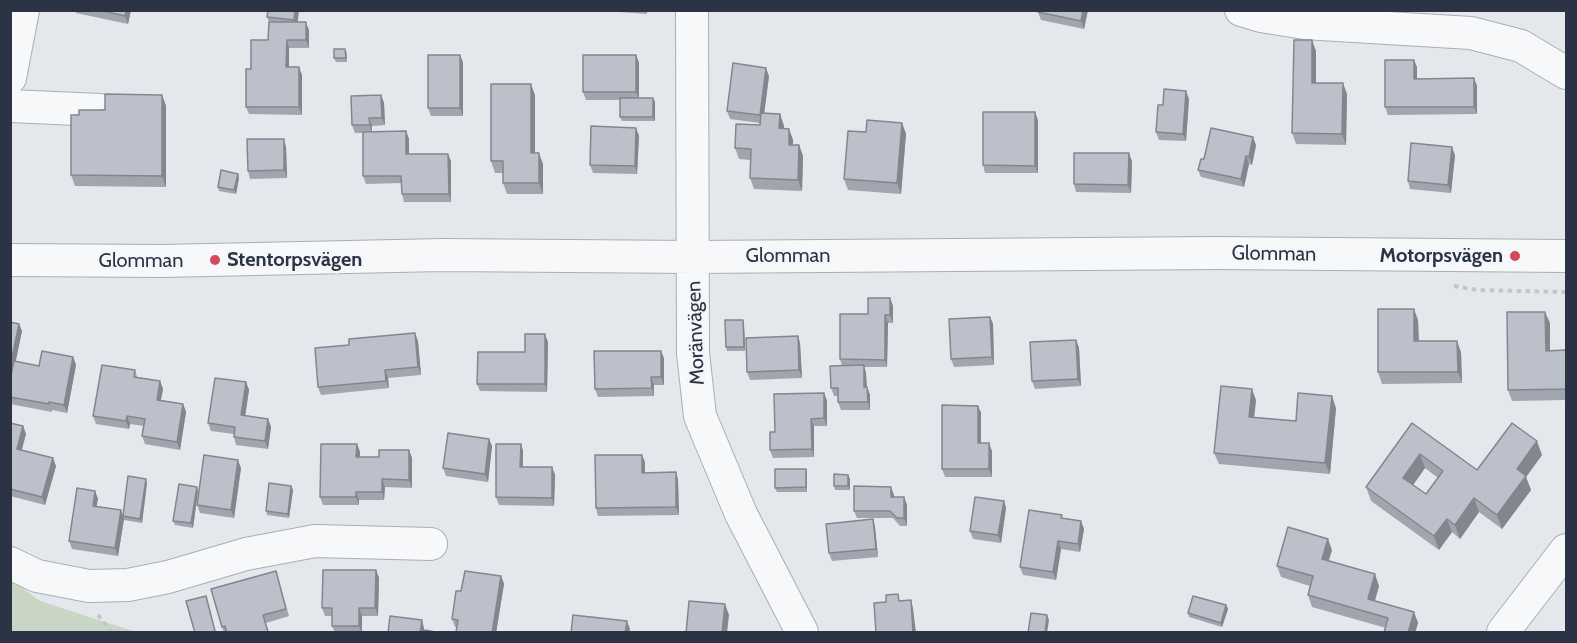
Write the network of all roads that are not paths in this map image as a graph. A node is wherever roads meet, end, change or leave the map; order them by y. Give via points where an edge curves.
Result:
1 (23, 10) edge
2 (692, 10) edge
3 (1241, 10) edge
4 (1305, 17) edge
5 (1429, 21) edge
6 (1566, 73) edge
7 (10, 78) edge
8 (10, 106) edge
9 (100, 110) edge
10 (1566, 256) edge
11 (694, 257) junction
12 (10, 260) edge
13 (431, 544) dead end
14 (1566, 550) edge
15 (10, 563) edge
16 (802, 633) edge
17 (1503, 633) edge

1 - 7 street
2 - 11 street, Moränvägen
3 - 4 street via 1261,16
4 - 5 street
5 - 6 street via 1521,46
8 - 9 street
10 - 11 street, Glomman via 1217,253
11 - 12 street, Glomman via 442,255
11 - 16 street, Moränvägen via 693,353 700,416 741,514
13 - 15 street via 315,541 246,554 128,585 89,586 37,576
14 - 17 street

